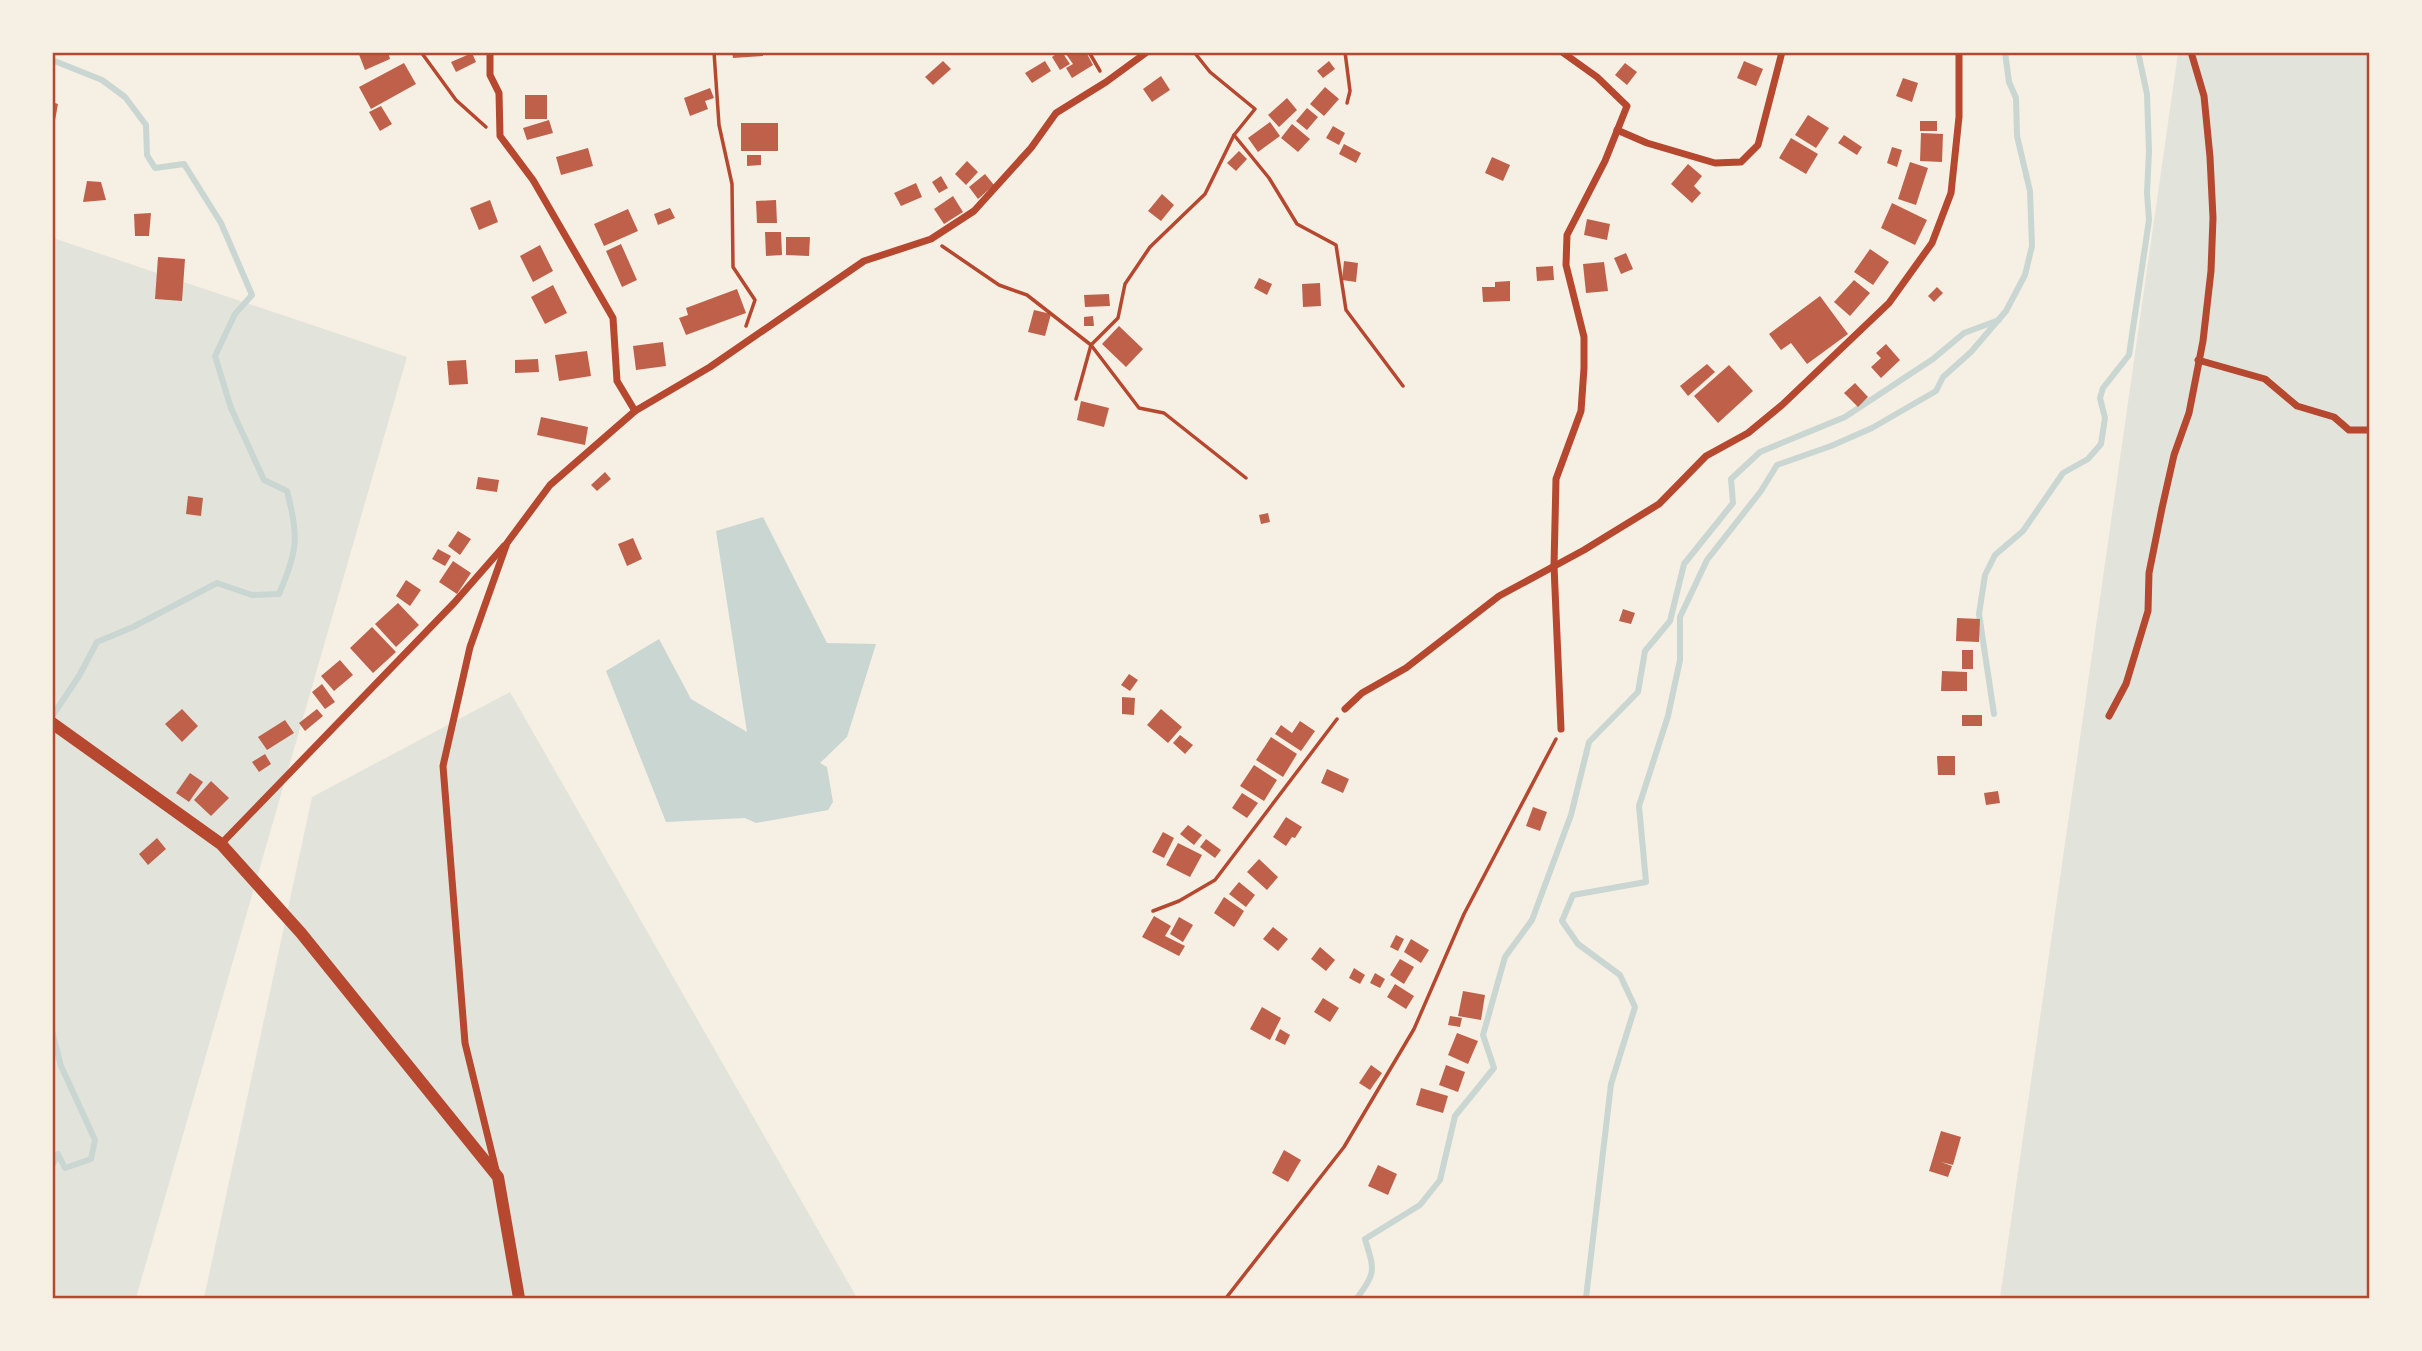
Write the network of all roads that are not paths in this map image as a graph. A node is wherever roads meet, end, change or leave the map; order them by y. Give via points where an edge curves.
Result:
1 (490, 52) edge
2 (1147, 52) edge
3 (1562, 52) edge
4 (1782, 52) edge
5 (1959, 52) edge
6 (2191, 52) edge
7 (1617, 130) junction
8 (2199, 360) junction
9 (635, 411) junction
10 (2370, 430) edge
11 (507, 543) junction
12 (1554, 566) junction
13 (1345, 709) road end
14 (2109, 716) dead end
15 (52, 723) edge
16 (1561, 729) road end
17 (221, 844) junction
18 (498, 1177) junction
19 (519, 1298) edge

1 - 9 street via 489,75 499,93 500,136 533,180 613,318 617,381
2 - 9 street via 1056,113 974,211 931,239 864,261 710,367
3 - 7 street via 1628,106
4 - 7 street via 1758,145 1741,162 1715,163 1647,144
5 - 12 street via 1959,117 1951,193 1932,243 1889,303 1782,405 1748,433 1706,456 1659,504
6 - 8 street via 2204,96 2213,218
7 - 12 street via 1567,235 1566,265 1584,337 1584,368 1581,411 1556,479
8 - 10 street via 2265,379 2297,406 2334,417 2349,430
8 - 14 street via 2162,508 2149,573 2148,611 2126,684
9 - 11 street via 550,485
11 - 17 street
11 - 18 street via 470,647 443,766 465,1043
12 - 13 street via 1499,596
12 - 16 street
15 - 17 street
17 - 18 street via 301,933
18 - 19 street

